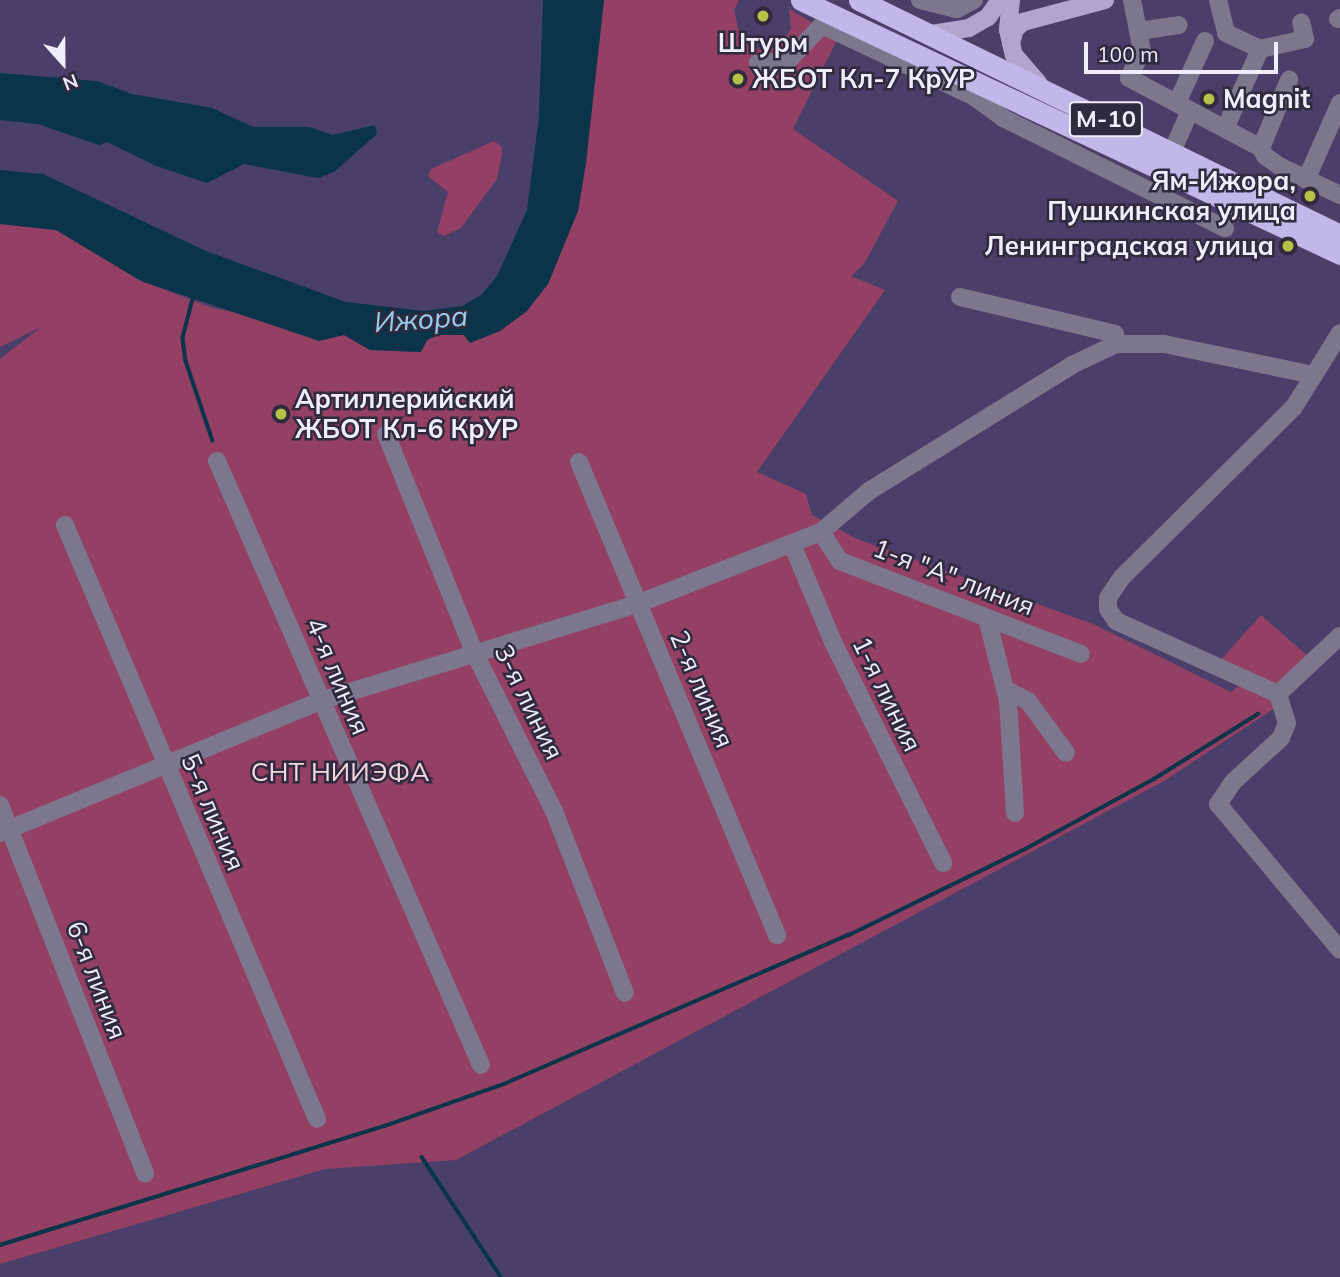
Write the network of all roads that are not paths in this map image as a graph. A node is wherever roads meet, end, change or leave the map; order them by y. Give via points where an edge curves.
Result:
1 (801, 0) edge
2 (859, 0) edge
3 (920, 0) edge
4 (974, 0) edge
5 (1000, 0) edge
6 (1011, 0) edge
7 (1105, 0) edge
8 (1132, 0) edge
9 (1218, 0) edge
10 (1301, 23) dead end
11 (1178, 25) dead end
12 (1139, 31) junction
13 (931, 34) junction
14 (1205, 41) dead end
15 (1011, 43) junction
16 (1260, 49) junction
17 (758, 63) dead end
18 (1289, 80) dead end
19 (1041, 86) junction
20 (976, 88) junction
21 (1340, 103) edge
22 (1183, 108) junction
23 (1225, 129) junction
24 (1261, 148) junction
25 (1172, 152) junction
26 (1306, 180) junction
27 (1340, 195) edge
28 (1225, 228) dead end
29 (1340, 235) edge
30 (1340, 254) edge
31 (960, 297) dead end
32 (1340, 333) edge
33 (1116, 344) junction
34 (1314, 375) junction
35 (386, 434) dead end
36 (217, 461) dead end
37 (579, 462) dead end
38 (65, 525) dead end
39 (821, 532) junction
40 (792, 544) junction
41 (637, 604) junction
42 (987, 618) junction
43 (1340, 636) edge
44 (475, 654) junction
45 (1081, 654) dead end
46 (1005, 689) junction
47 (1278, 694) junction
48 (320, 701) junction
49 (1066, 753) dead end
50 (164, 764) junction
51 (0, 806) edge
52 (1015, 813) dead end
53 (5, 831) edge
54 (943, 863) dead end
55 (777, 935) dead end
56 (1340, 950) edge
57 (625, 993) dead end
58 (481, 1065) dead end
59 (317, 1119) dead end
60 (145, 1174) dead end

1 - 20 highway, М-10
2 - 13 highway, М-10
3 - 4 street via 957,9
5 - 13 main road via 988,17 969,28
6 - 15 main road via 1007,18
7 - 15 main road via 1023,22
8 - 12 street
9 - 16 street via 1226,33
10 - 16 street via 1305,39
11 - 12 street
12 - 22 street via 1142,51 1129,78
13 - 19 highway, М-10
14 - 22 street
15 - 19 main road via 1017,63
16 - 23 street
17 - 20 street via 788,61 822,25
18 - 24 street
19 - 25 highway, М-10
20 - 28 street via 980,106
20 - 30 highway, М-10
21 - 26 street
22 - 23 street
22 - 25 street
23 - 24 street
24 - 26 street via 1265,156
25 - 29 highway, М-10
26 - 27 street
31 - 33 street via 1115,334
32 - 34 street
33 - 34 street via 1164,344
33 - 39 street via 1072,365 869,491
34 - 47 street via 1293,408 1184,512 1108,598 1108,609 1116,621
35 - 44 street, 3-я линия
36 - 48 street, 4-я линия
37 - 41 street, 2-я линия
38 - 50 street, 5-я линия
39 - 40 street
39 - 42 street, 1-я "А" линия via 840,561
40 - 41 street
40 - 54 street, 1-я линия via 833,642
41 - 44 street
41 - 55 street, 2-я линия
42 - 45 street, 1-я "А" линия
42 - 46 street
43 - 47 street
44 - 48 street
44 - 57 street, 3-я линия via 554,811
46 - 49 street via 1028,701
46 - 52 street
47 - 56 street via 1287,723 1281,738 1233,782 1218,804
48 - 50 street
48 - 58 street, 4-я линия
50 - 53 street
50 - 59 street, 5-я линия
51 - 53 street, 6-я линия
53 - 60 street, 6-я линия

